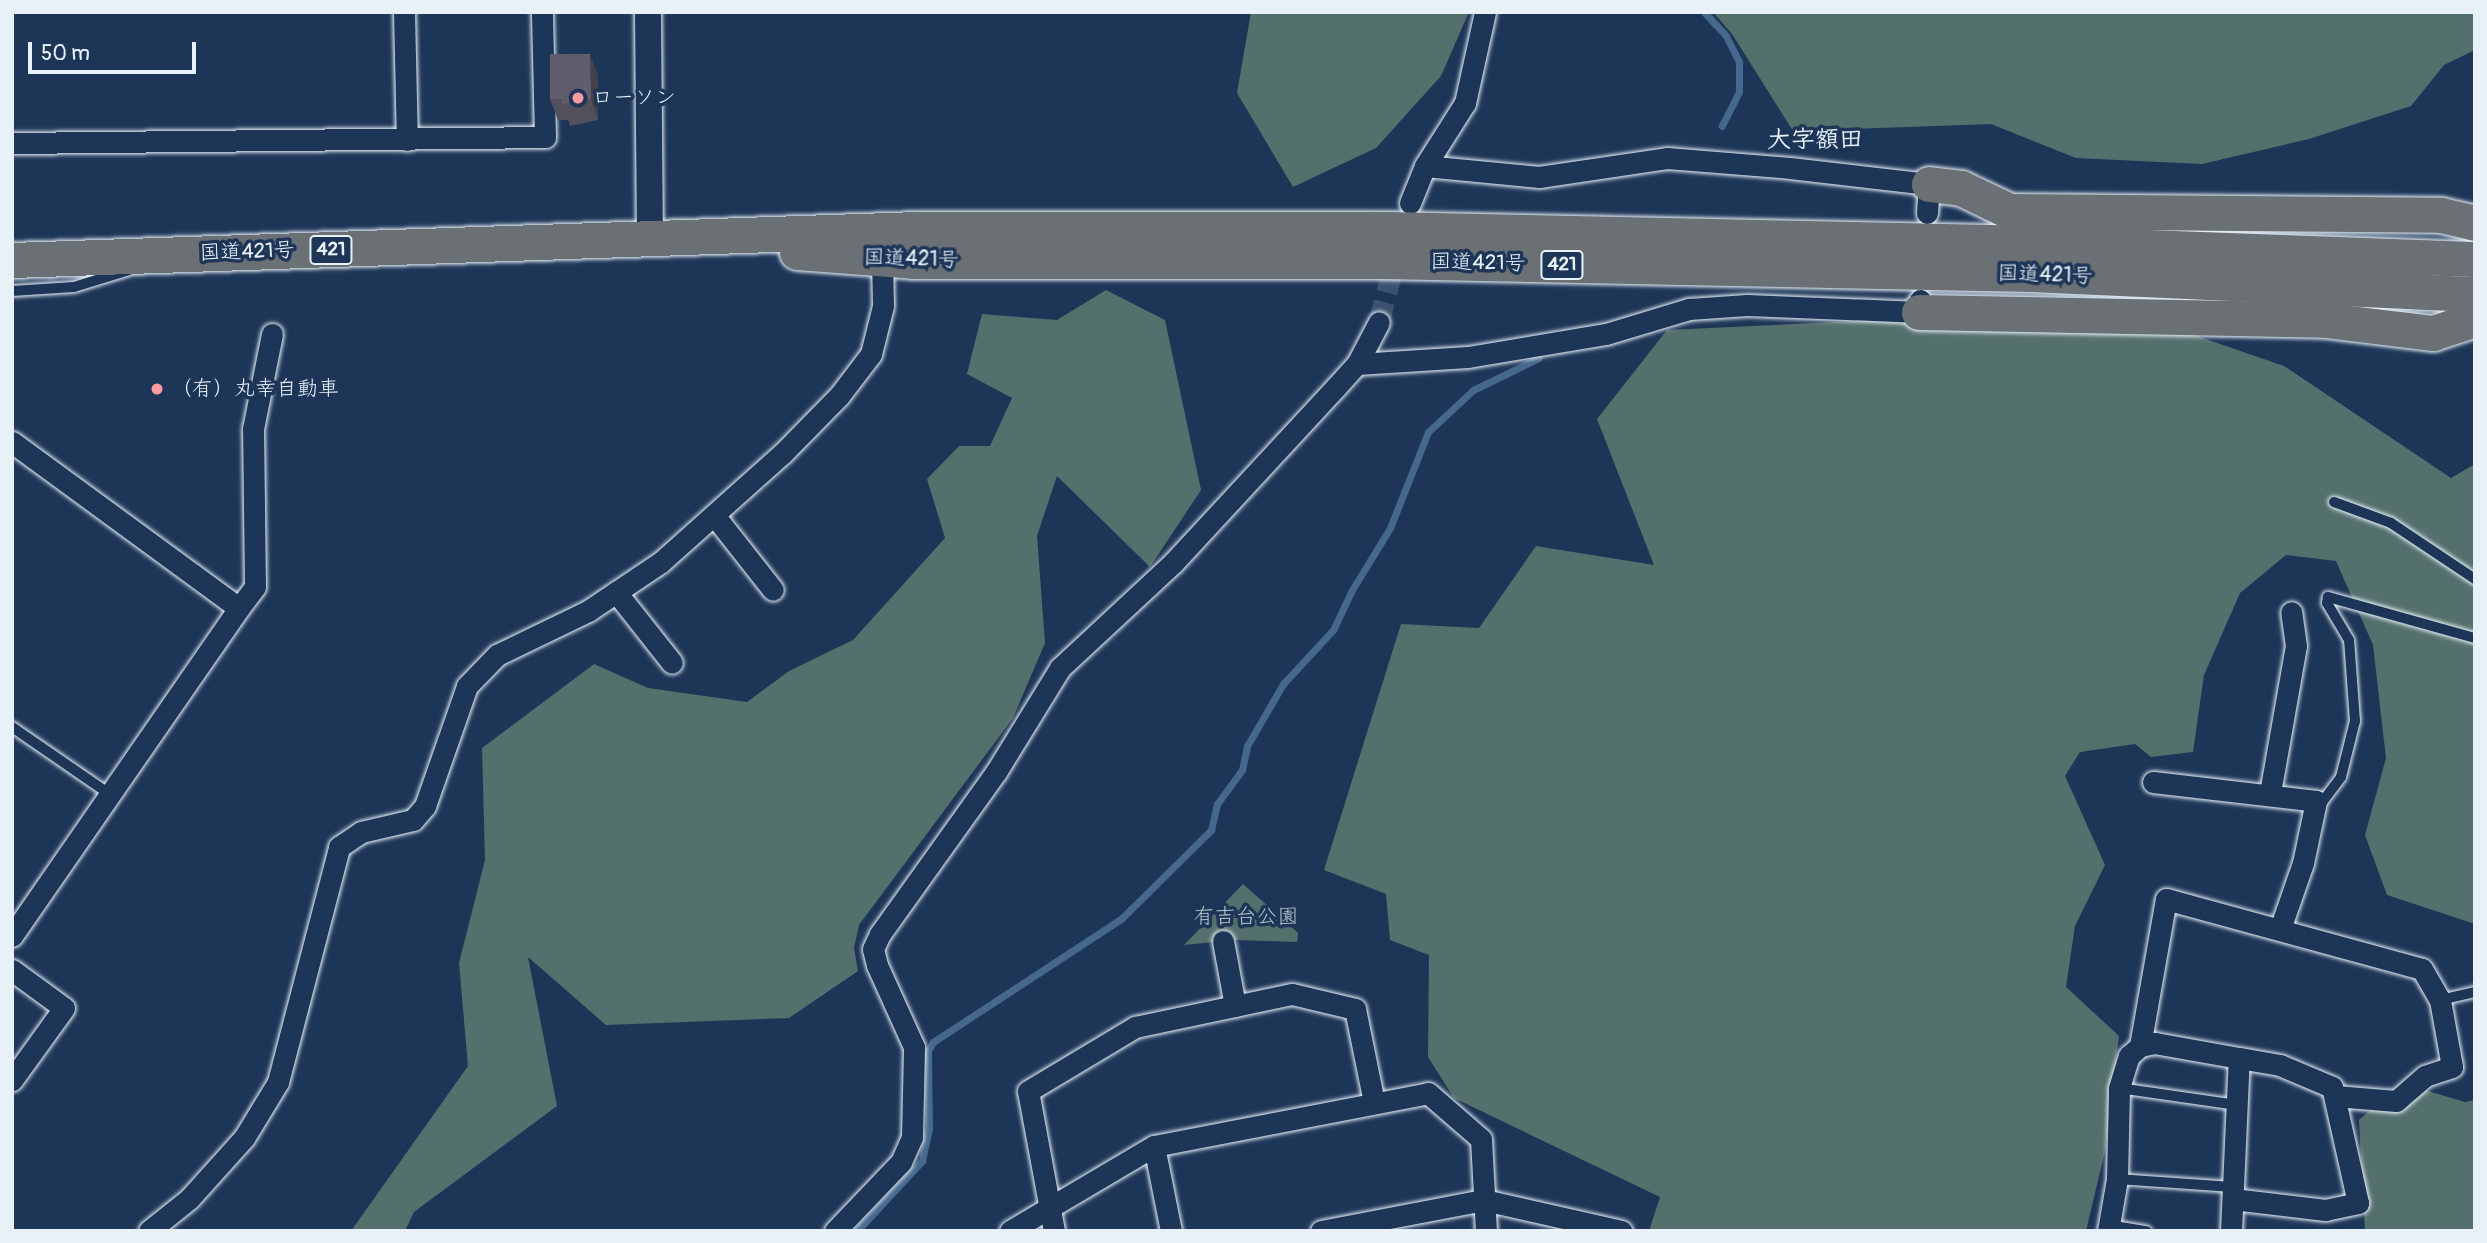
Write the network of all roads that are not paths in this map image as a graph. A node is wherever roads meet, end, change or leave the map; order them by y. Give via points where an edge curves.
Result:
1 (404, 12) edge
2 (542, 12) edge
3 (649, 12) edge
4 (1485, 12) edge
5 (407, 139) junction
6 (12, 143) edge
7 (1425, 166) junction
8 (1928, 198) joint
9 (1410, 203) dead end
10 (2475, 223) edge
11 (650, 240) junction
12 (182, 254) junction
13 (2295, 254) junction
14 (2475, 259) edge
15 (12, 260) edge
16 (882, 260) junction
17 (2475, 286) edge
18 (12, 291) edge
19 (2475, 294) edge
20 (1919, 304) joint
21 (2475, 319) edge
22 (1379, 323) tunnel mouth
23 (272, 334) dead end
24 (1357, 364) junction
25 (12, 442) edge
26 (2334, 502) dead end
27 (714, 514) junction
28 (2475, 579) edge
29 (773, 590) dead end
30 (616, 592) junction
31 (239, 608) junction
32 (2291, 612) dead end
33 (2475, 638) edge
34 (672, 663) dead end
35 (12, 727) edge
36 (2153, 782) dead end
37 (2270, 793) junction
38 (111, 795) junction
39 (2313, 814) junction
40 (2280, 929) junction
41 (12, 936) edge
42 (1223, 941) dead end
43 (12, 970) edge
44 (2475, 992) edge
45 (2440, 1000) junction
46 (1236, 1006) junction
47 (2140, 1046) junction
48 (2239, 1058) junction
49 (12, 1080) edge
50 (2119, 1088) junction
51 (2335, 1096) junction
52 (1374, 1102) junction
53 (2237, 1105) junction
54 (1154, 1146) junction
55 (2117, 1179) junction
56 (2233, 1193) junction
57 (1484, 1200) junction
58 (1049, 1207) junction
59 (2108, 1228) edge
60 (149, 1231) edge
61 (835, 1231) edge
62 (1010, 1231) edge
63 (1054, 1231) edge
64 (1171, 1231) edge
65 (1321, 1231) edge
66 (1486, 1231) edge
67 (1622, 1231) edge
68 (2147, 1231) edge
69 (2231, 1231) edge

1 - 5 street
2 - 5 street via 545,137
3 - 11 street
4 - 7 street via 1465,103
5 - 6 street
7 - 8 street via 1539,177 1667,158
7 - 9 street
8 - 10 highway via 1961,188 2009,211 2441,215
11 - 12 highway, 国道421号 / 421
11 - 13 highway, 国道421号 / 421 via 918,229 1385,229 2036,243
11 - 16 highway, 国道421号 / 421
12 - 15 highway, 国道421号 / 421
12 - 18 lane via 74,288
13 - 14 highway, 国道421号 / 421
13 - 17 highway via 2334,266 2463,273
16 - 19 highway, 国道421号 / 421 via 1379,261 2017,274
16 - 27 street via 883,306 871,354 782,454
20 - 21 highway via 2325,320 2432,333
20 - 24 street via 1689,309 1606,334 1481,355
22 - 24 street
23 - 31 street via 253,429 255,587
24 - 61 street via 1173,563 1060,668 996,772 880,934 873,949 877,965 914,1046 912,1137 901,1162
25 - 31 street
26 - 28 lane via 2391,523
27 - 29 street
27 - 30 street via 661,562
30 - 34 street
30 - 60 street via 497,656 467,686 425,806 413,820 361,832 338,847 278,1082 244,1138 189,1199
31 - 38 street
32 - 37 street via 2296,646
33 - 39 lane via 2334,595 2328,597 2327,603 2349,640 2355,721 2342,777
35 - 38 lane
36 - 37 street
37 - 39 street via 2316,802
38 - 41 street
39 - 40 street via 2303,863
40 - 45 street via 2422,969
40 - 47 street via 2166,899
42 - 46 street
43 - 49 street via 64,1008
44 - 45 lane
45 - 51 street via 2452,1067 2425,1076 2396,1101
46 - 52 street via 1292,994 1355,1009
46 - 58 street via 1135,1027 1028,1091
47 - 48 street via 2155,1043
47 - 50 street via 2129,1056
48 - 51 street via 2280,1065 2322,1080
48 - 53 street
50 - 53 lane
50 - 55 street
51 - 56 street via 2358,1203 2325,1210
52 - 54 street
52 - 57 street via 1428,1093 1481,1139
53 - 56 street
54 - 58 street
54 - 64 street
55 - 56 lane
55 - 59 street
56 - 69 street
57 - 65 street
57 - 66 street
57 - 67 street
58 - 62 street
58 - 63 street
59 - 68 lane

